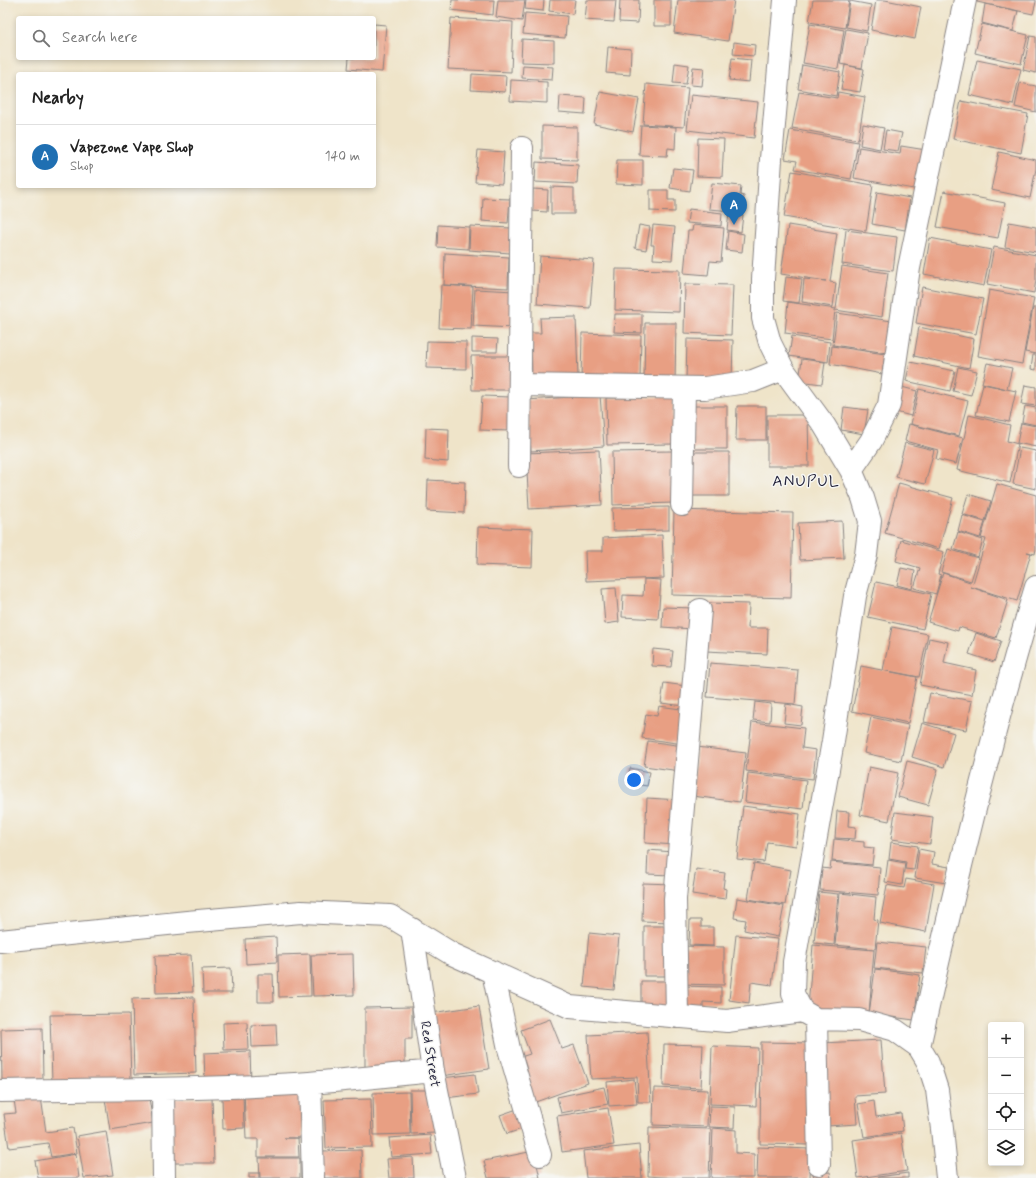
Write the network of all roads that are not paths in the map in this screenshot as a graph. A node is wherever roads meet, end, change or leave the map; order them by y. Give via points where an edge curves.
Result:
1 (785, 0) edge
2 (965, 0) edge
3 (522, 148) dead end
4 (783, 368) junction
5 (520, 385) junction
6 (684, 388) junction
7 (519, 466) dead end
8 (851, 470) junction
9 (682, 505) dead end
10 (1036, 587) edge
11 (700, 610) dead end
12 (412, 929) junction
13 (0, 942) edge
14 (493, 972) junction
15 (809, 1015) junction
16 (677, 1017) junction
17 (919, 1047) junction
18 (433, 1071) junction
19 (310, 1083) junction
20 (163, 1089) junction
21 (0, 1091) edge
22 (540, 1155) dead end
23 (819, 1164) dead end
24 (164, 1178) edge
25 (313, 1178) edge
26 (455, 1178) edge
27 (947, 1178) edge

1 - 4 street via 763,279 763,318 770,343
2 - 8 street via 910,268 889,405 871,440
3 - 5 street
4 - 6 street via 753,381 706,388
4 - 8 street via 824,425
5 - 6 street
5 - 7 street
6 - 9 street
8 - 15 street via 870,521 866,555 855,596 833,741 794,962 793,994
10 - 17 street via 1010,670 947,920
11 - 16 street via 675,899
12 - 13 street via 390,916 301,912
12 - 14 street via 452,954
12 - 18 street, Red Street
14 - 16 street via 570,1007
14 - 22 street via 509,1049
15 - 16 street via 727,1021
15 - 17 street via 860,1020 895,1030
15 - 23 street
17 - 27 street via 928,1062 936,1090
18 - 19 street
18 - 26 street, Red Street
19 - 20 street
19 - 25 street
20 - 21 street
20 - 24 street

